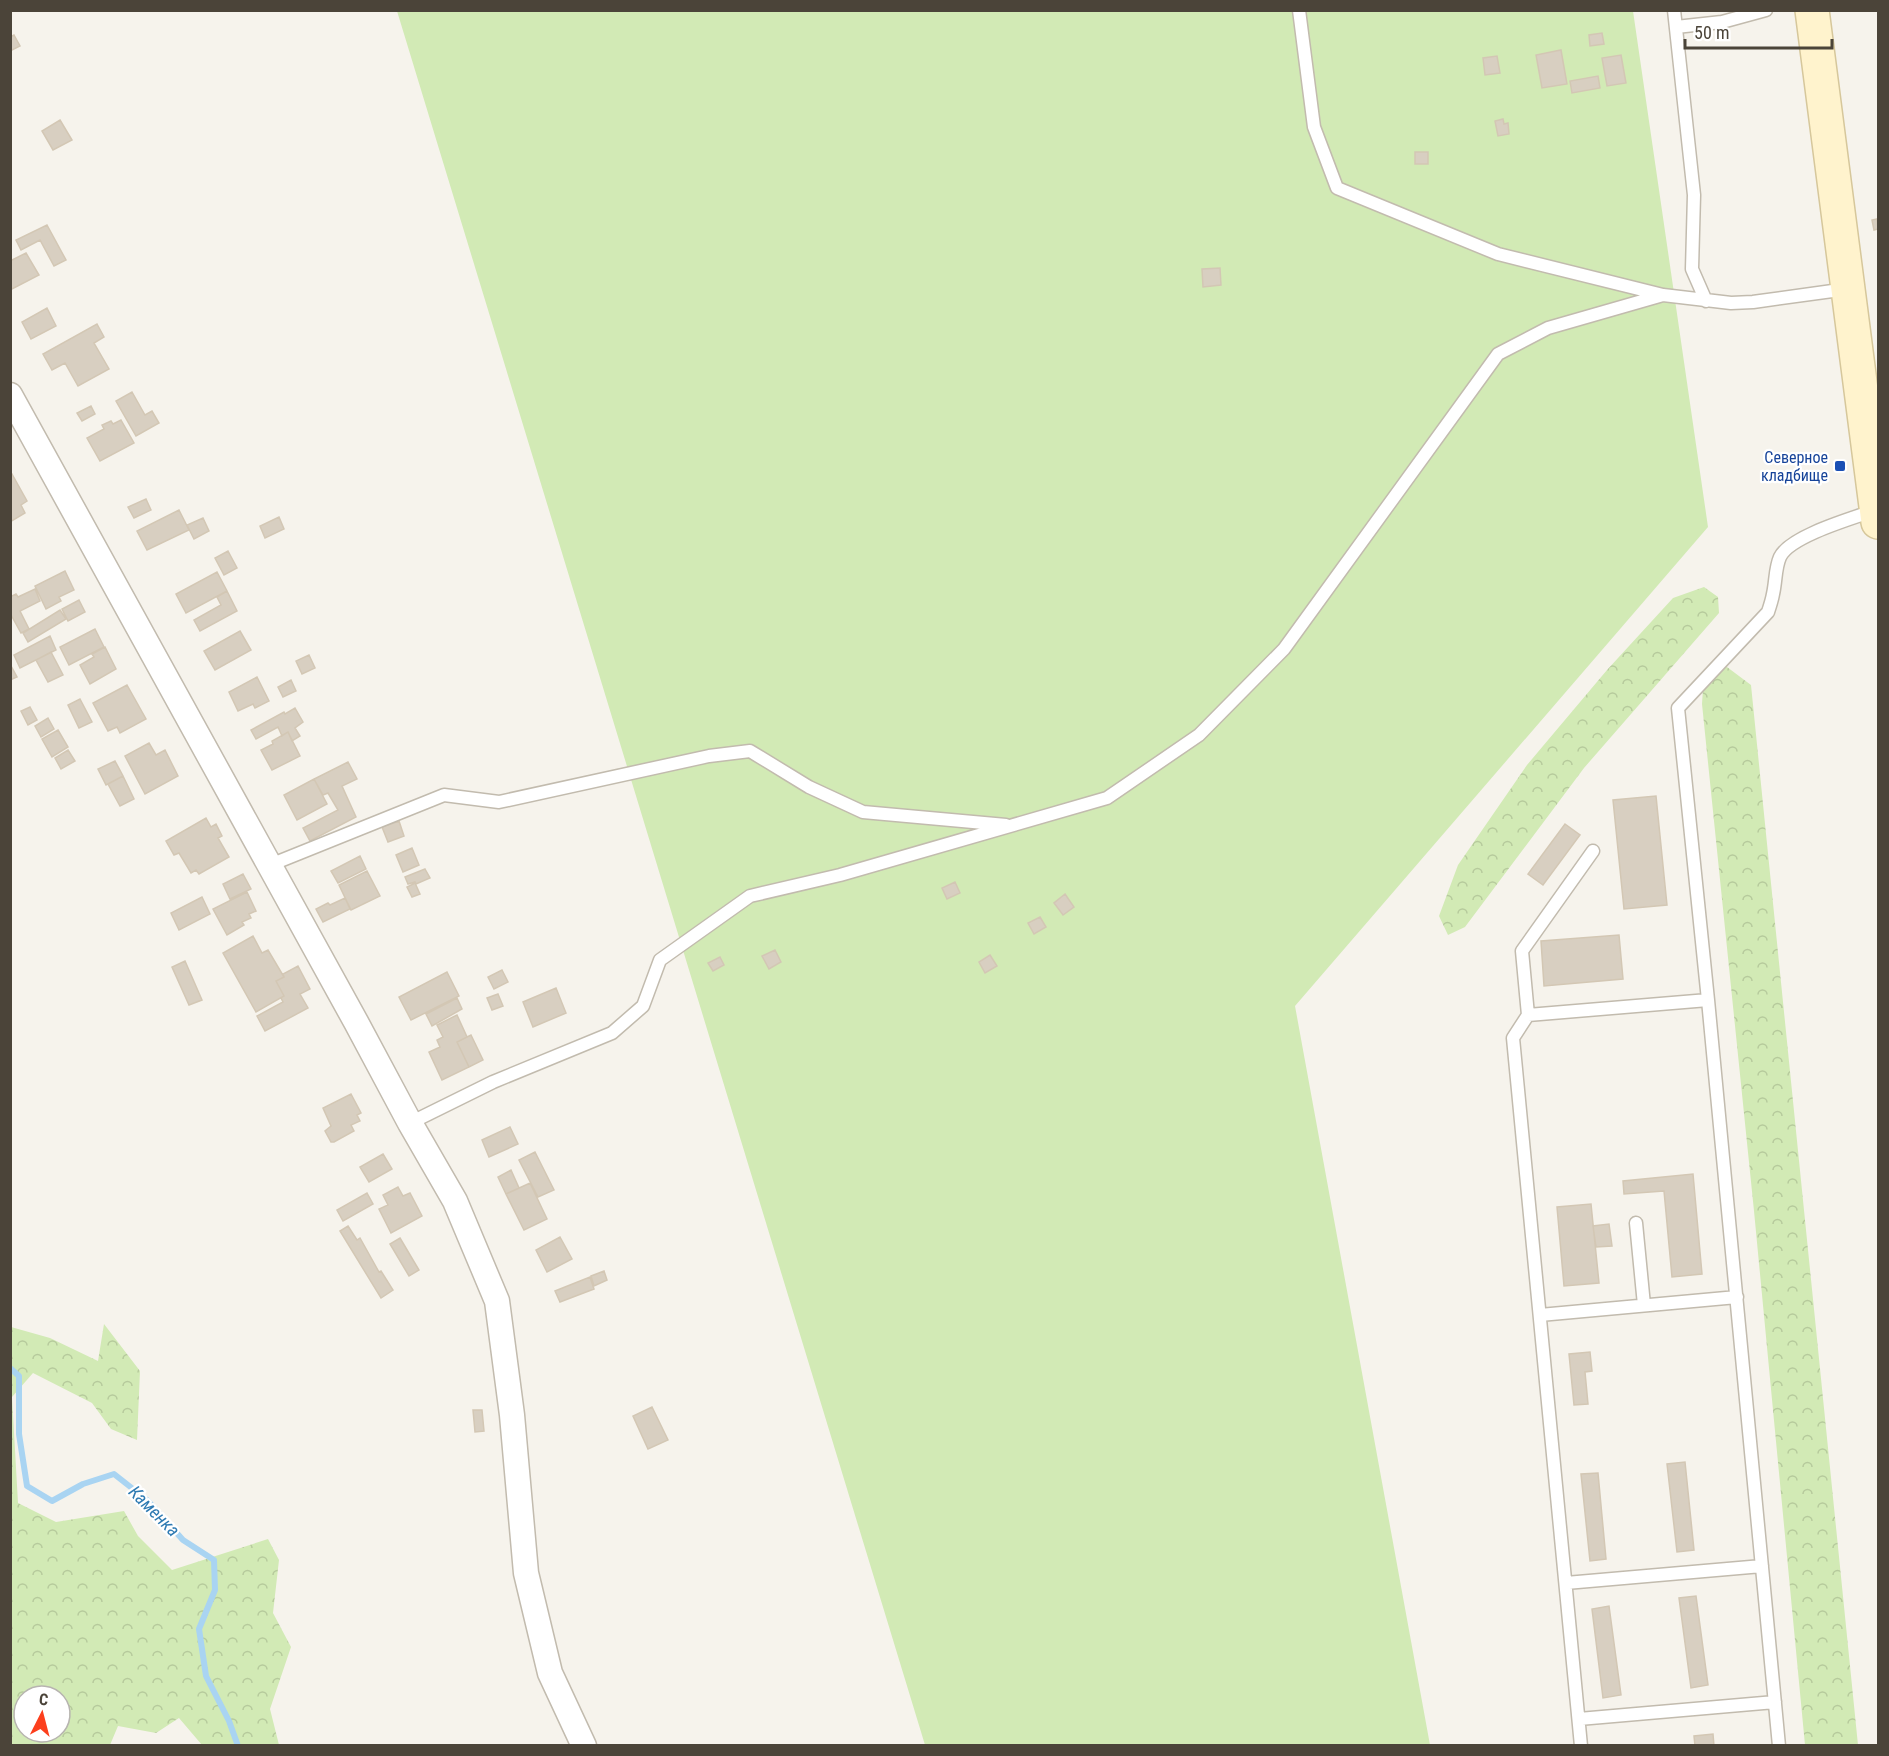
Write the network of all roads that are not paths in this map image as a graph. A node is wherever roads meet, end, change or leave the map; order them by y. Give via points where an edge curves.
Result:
1 (1299, 10) edge
2 (1674, 10) edge
3 (1766, 10) edge
4 (1812, 10) edge
5 (1676, 27) junction
6 (1848, 289) junction
7 (1663, 295) junction
8 (1706, 301) junction
9 (10, 395) edge
10 (1875, 466) edge
11 (1878, 516) edge
12 (1013, 826) junction
13 (1593, 851) dead end
14 (270, 865) junction
15 (1708, 1000) junction
16 (1528, 1015) junction
17 (410, 1123) junction
18 (1636, 1223) dead end
19 (1737, 1297) junction
20 (1644, 1305) junction
21 (1540, 1315) junction
22 (1762, 1566) junction
23 (1566, 1583) junction
24 (1775, 1702) junction
25 (1579, 1719) junction
26 (584, 1746) edge
27 (1581, 1746) edge
28 (1779, 1746) edge

1 - 7 lane via 1314,126 1337,188 1498,254
2 - 5 lane
3 - 5 lane via 1722,22
4 - 6 main road
5 - 8 lane via 1694,195 1692,269
6 - 8 lane via 1753,302
6 - 10 main road
7 - 8 lane
7 - 12 lane via 1548,328 1498,354 1284,649 1199,735 1107,798
9 - 14 street
10 - 11 main road
11 - 15 lane via 1791,543 1776,570 1768,612 1678,708
12 - 14 lane via 862,812 809,787 750,751 709,756 499,802 444,795
12 - 17 lane via 750,896 660,960 643,1006 612,1034 493,1082
13 - 16 lane via 1522,951
14 - 17 street
15 - 16 lane
15 - 19 lane
16 - 21 lane via 1513,1038
17 - 26 street via 455,1201 497,1301 526,1573 550,1673
18 - 20 lane
19 - 20 lane
19 - 22 lane
20 - 21 lane
21 - 23 lane
22 - 23 lane
22 - 24 lane
23 - 25 lane
24 - 25 lane
24 - 28 lane
25 - 27 lane

